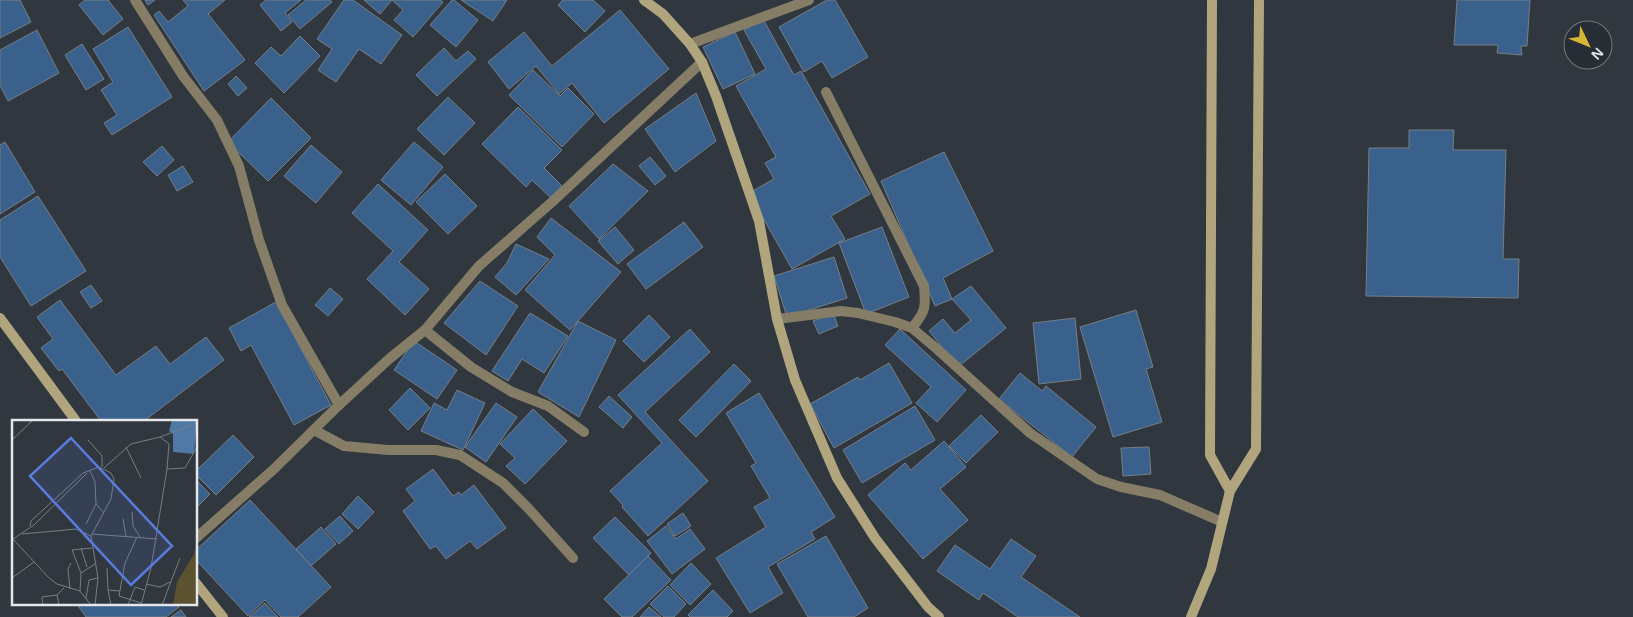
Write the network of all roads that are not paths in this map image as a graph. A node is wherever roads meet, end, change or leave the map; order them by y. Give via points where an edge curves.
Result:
1 (135, 0) edge
2 (644, 0) edge
3 (808, 0) edge
4 (1212, 0) edge
5 (1259, 0) edge
6 (690, 44) junction
7 (702, 62) junction
8 (826, 92) dead end
9 (0, 318) edge
10 (778, 320) junction
11 (912, 328) junction
12 (425, 330) junction
13 (339, 405) junction
14 (75, 420) edge
15 (314, 430) junction
16 (584, 432) dead end
17 (1230, 492) junction
18 (1222, 522) junction
19 (198, 536) edge
20 (572, 558) dead end
21 (198, 585) edge
22 (222, 617) edge
23 (939, 617) edge
24 (1191, 617) edge

1 - 13 street via 183,76 217,120 239,166 259,240 282,305
2 - 6 street via 663,14
3 - 6 street
4 - 17 street via 1210,455
5 - 17 street via 1256,449
6 - 7 street
7 - 10 street via 758,221
7 - 12 street via 479,266
8 - 11 street via 924,286 924,315
9 - 14 street
10 - 11 street via 858,313
10 - 23 street via 796,380 837,478 875,538
11 - 18 street via 1030,433 1098,479 1160,494
12 - 13 street
12 - 16 street via 471,367 512,392 548,406
13 - 15 street
15 - 19 street
15 - 20 street via 344,446 436,450 460,455 503,483
17 - 18 street
18 - 24 street via 1211,569
21 - 22 street

